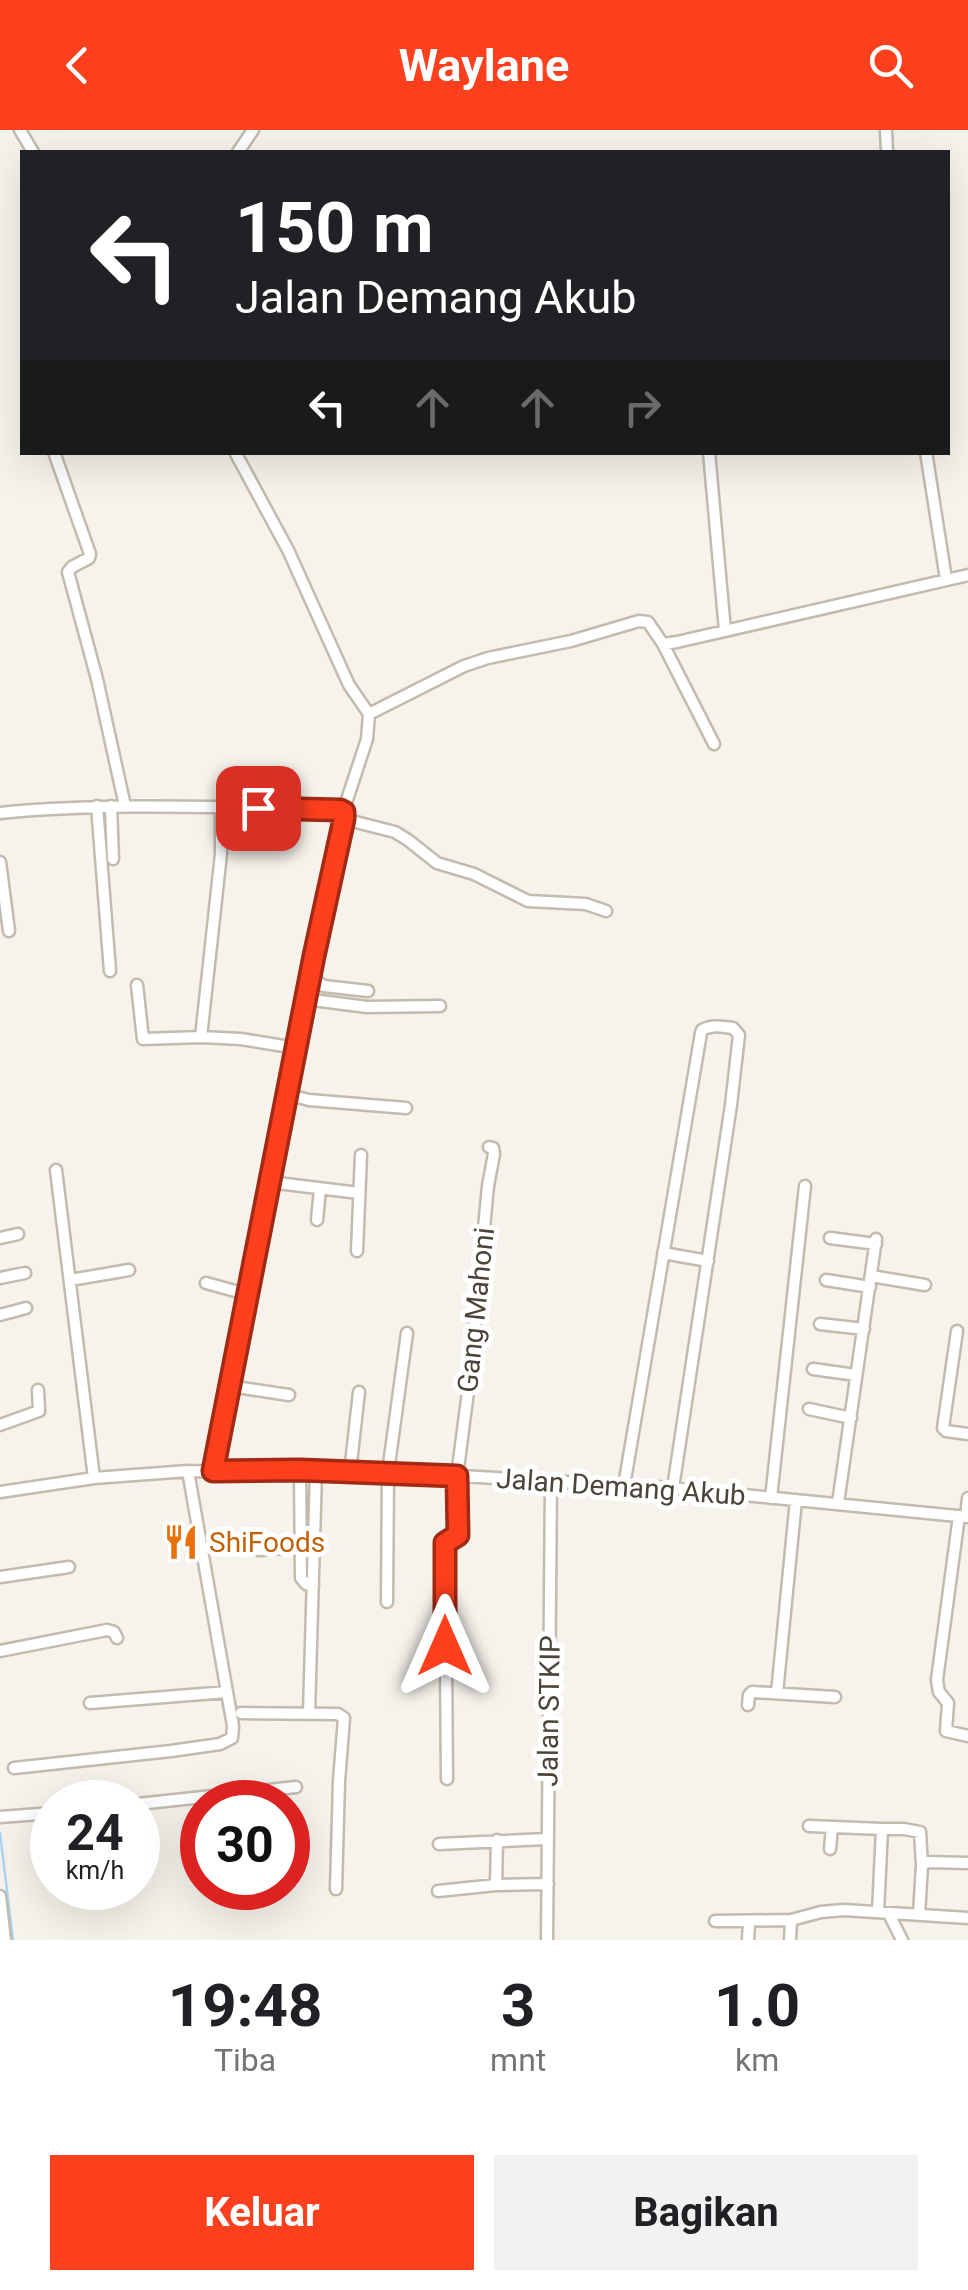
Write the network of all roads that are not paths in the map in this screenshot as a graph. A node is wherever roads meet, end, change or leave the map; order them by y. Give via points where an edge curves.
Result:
1 (55, 455) edge
2 (238, 455) edge
3 (709, 455) edge
4 (926, 455) edge
5 (968, 575) edge
6 (946, 578) junction
7 (725, 631) junction
8 (669, 644) junction
9 (369, 714) junction
10 (714, 744) dead end
11 (97, 806) junction
12 (112, 806) junction
13 (125, 806) junction
14 (221, 807) junction
15 (0, 812) edge
16 (344, 815) junction
17 (113, 859) dead end
18 (0, 862) edge
19 (606, 911) dead end
20 (9, 931) dead end
21 (110, 971) dead end
22 (310, 978) junction
23 (137, 985) dead end
24 (368, 992) dead end
25 (305, 999) junction
26 (440, 1006) dead end
27 (201, 1036) junction
28 (296, 1048) junction
29 (286, 1094) junction
30 (406, 1108) dead end
31 (489, 1147) dead end
32 (361, 1155) dead end
33 (56, 1170) dead end
34 (269, 1182) junction
35 (804, 1186) dead end
36 (320, 1189) junction
37 (359, 1193) junction
38 (317, 1220) dead end
39 (18, 1234) dead end
40 (0, 1238) edge
41 (830, 1238) dead end
42 (357, 1251) dead end
43 (662, 1253) junction
44 (708, 1261) junction
45 (130, 1270) dead end
46 (25, 1273) dead end
47 (0, 1278) edge
48 (70, 1280) junction
49 (826, 1280) dead end
50 (870, 1281) junction
51 (206, 1283) dead end
52 (925, 1285) dead end
53 (246, 1294) junction
54 (26, 1308) dead end
55 (0, 1315) edge
56 (820, 1324) dead end
57 (864, 1329) junction
58 (957, 1331) dead end
59 (407, 1334) dead end
60 (813, 1369) dead end
61 (856, 1375) junction
62 (229, 1386) junction
63 (38, 1390) dead end
64 (358, 1392) dead end
65 (289, 1395) dead end
66 (809, 1410) dead end
67 (851, 1418) junction
68 (0, 1425) edge
69 (968, 1434) edge
70 (300, 1470) junction
71 (188, 1471) junction
72 (213, 1471) junction
73 (316, 1471) junction
74 (350, 1472) junction
75 (388, 1472) junction
76 (457, 1476) junction
77 (94, 1478) junction
78 (560, 1482) junction
79 (624, 1486) junction
80 (673, 1488) junction
81 (0, 1492) edge
82 (771, 1498) junction
83 (968, 1498) edge
84 (796, 1500) junction
85 (838, 1503) junction
86 (964, 1517) edge
87 (301, 1546) junction
88 (259, 1550) dead end
89 (70, 1567) dead end
90 (0, 1577) edge
91 (313, 1586) junction
92 (387, 1602) dead end
93 (116, 1638) dead end
94 (0, 1650) edge
95 (226, 1692) junction
96 (778, 1693) junction
97 (836, 1697) dead end
98 (90, 1703) dead end
99 (748, 1705) dead end
100 (242, 1713) dead end
101 (309, 1713) junction
102 (968, 1736) edge
103 (14, 1768) dead end
104 (447, 1778) dead end
105 (30, 1815) edge
106 (0, 1817) edge
107 (809, 1826) dead end
108 (832, 1827) junction
109 (882, 1830) junction
110 (547, 1839) junction
111 (497, 1840) junction
112 (439, 1844) dead end
113 (830, 1849) dead end
114 (968, 1863) edge
115 (922, 1865) junction
116 (548, 1884) junction
117 (496, 1885) junction
118 (336, 1890) dead end
119 (438, 1891) dead end
120 (0, 1896) edge
121 (884, 1913) junction
122 (919, 1914) junction
123 (968, 1918) edge
124 (790, 1920) junction
125 (715, 1922) dead end
126 (748, 1922) junction
127 (4, 1940) edge
128 (547, 1940) edge
129 (748, 1940) edge
130 (790, 1940) edge
131 (902, 1940) edge

1 - 13 street via 90,554 68,572
2 - 9 street
3 - 7 street
4 - 6 street
5 - 6 street
6 - 7 street
7 - 8 street
8 - 9 street via 639,622 464,666
8 - 10 street
9 - 16 street
11 - 12 street
11 - 15 street
11 - 21 street
12 - 13 street
12 - 17 street
13 - 14 street
14 - 16 street via 333,809
14 - 27 street
16 - 19 street via 395,832 437,863 528,901
16 - 22 street
18 - 20 street
22 - 24 street
22 - 25 street
23 - 27 street via 143,1039
25 - 26 street
25 - 28 street
27 - 28 street
28 - 29 street
29 - 30 street
29 - 34 street
31 - 76 street, Gang Mahoni via 494,1154
32 - 37 street
33 - 48 street
34 - 36 street
34 - 53 street
35 - 82 street
36 - 37 street
36 - 38 street
37 - 42 street
39 - 40 street
41 - 50 street via 876,1242
43 - 44 street
43 - 44 street via 701,1033 711,1026 733,1028 739,1035
43 - 79 street
44 - 80 street
45 - 48 street
46 - 47 street
48 - 77 street
49 - 50 street
50 - 52 street
50 - 57 street
51 - 53 street
53 - 62 street
54 - 55 street
56 - 57 street
57 - 61 street
58 - 69 street via 943,1428
59 - 75 street
60 - 61 street
61 - 67 street
62 - 65 street
62 - 72 street
63 - 68 street via 39,1410
64 - 74 street
66 - 67 street
67 - 85 street
70 - 72 street, Jalan Demang Akub
70 - 73 street, Jalan Demang Akub
70 - 87 street
71 - 72 street, Jalan Demang Akub
71 - 77 street, Jalan Demang Akub
71 - 95 street
73 - 74 street, Jalan Demang Akub
73 - 91 street
74 - 75 street, Jalan Demang Akub
75 - 76 street, Jalan Demang Akub
75 - 92 street
76 - 78 street, Jalan Demang Akub
76 - 104 street, Gang Mahoni via 458,1535 445,1543
77 - 81 street, Jalan Demang Akub
78 - 79 street, Jalan Demang Akub
78 - 110 street, Jalan STKIP
79 - 80 street, Jalan Demang Akub
80 - 82 street, Jalan Demang Akub
82 - 84 street, Jalan Demang Akub
83 - 86 street
84 - 85 street, Jalan Demang Akub
84 - 96 street
85 - 86 street, Jalan Demang Akub
86 - 102 street via 938,1680 948,1704 946,1732
87 - 88 street
87 - 91 street via 303,1582
89 - 90 street
91 - 101 street
93 - 94 street via 108,1630
95 - 98 street
95 - 103 street via 233,1734 226,1743
96 - 97 street
96 - 99 street via 752,1692
100 - 101 street
101 - 118 street via 340,1715 345,1722
105 - 106 street
107 - 108 street
108 - 109 street
108 - 113 street
109 - 115 street via 920,1832
109 - 121 street
110 - 111 street
110 - 116 street, Jalan STKIP
111 - 112 street
111 - 117 street
114 - 115 street
115 - 122 street
116 - 117 street
116 - 128 street, Jalan STKIP
117 - 119 street
120 - 127 street
121 - 122 street
121 - 124 street via 821,1912
121 - 131 street
122 - 123 street
124 - 126 street
124 - 130 street
125 - 126 street
126 - 129 street

